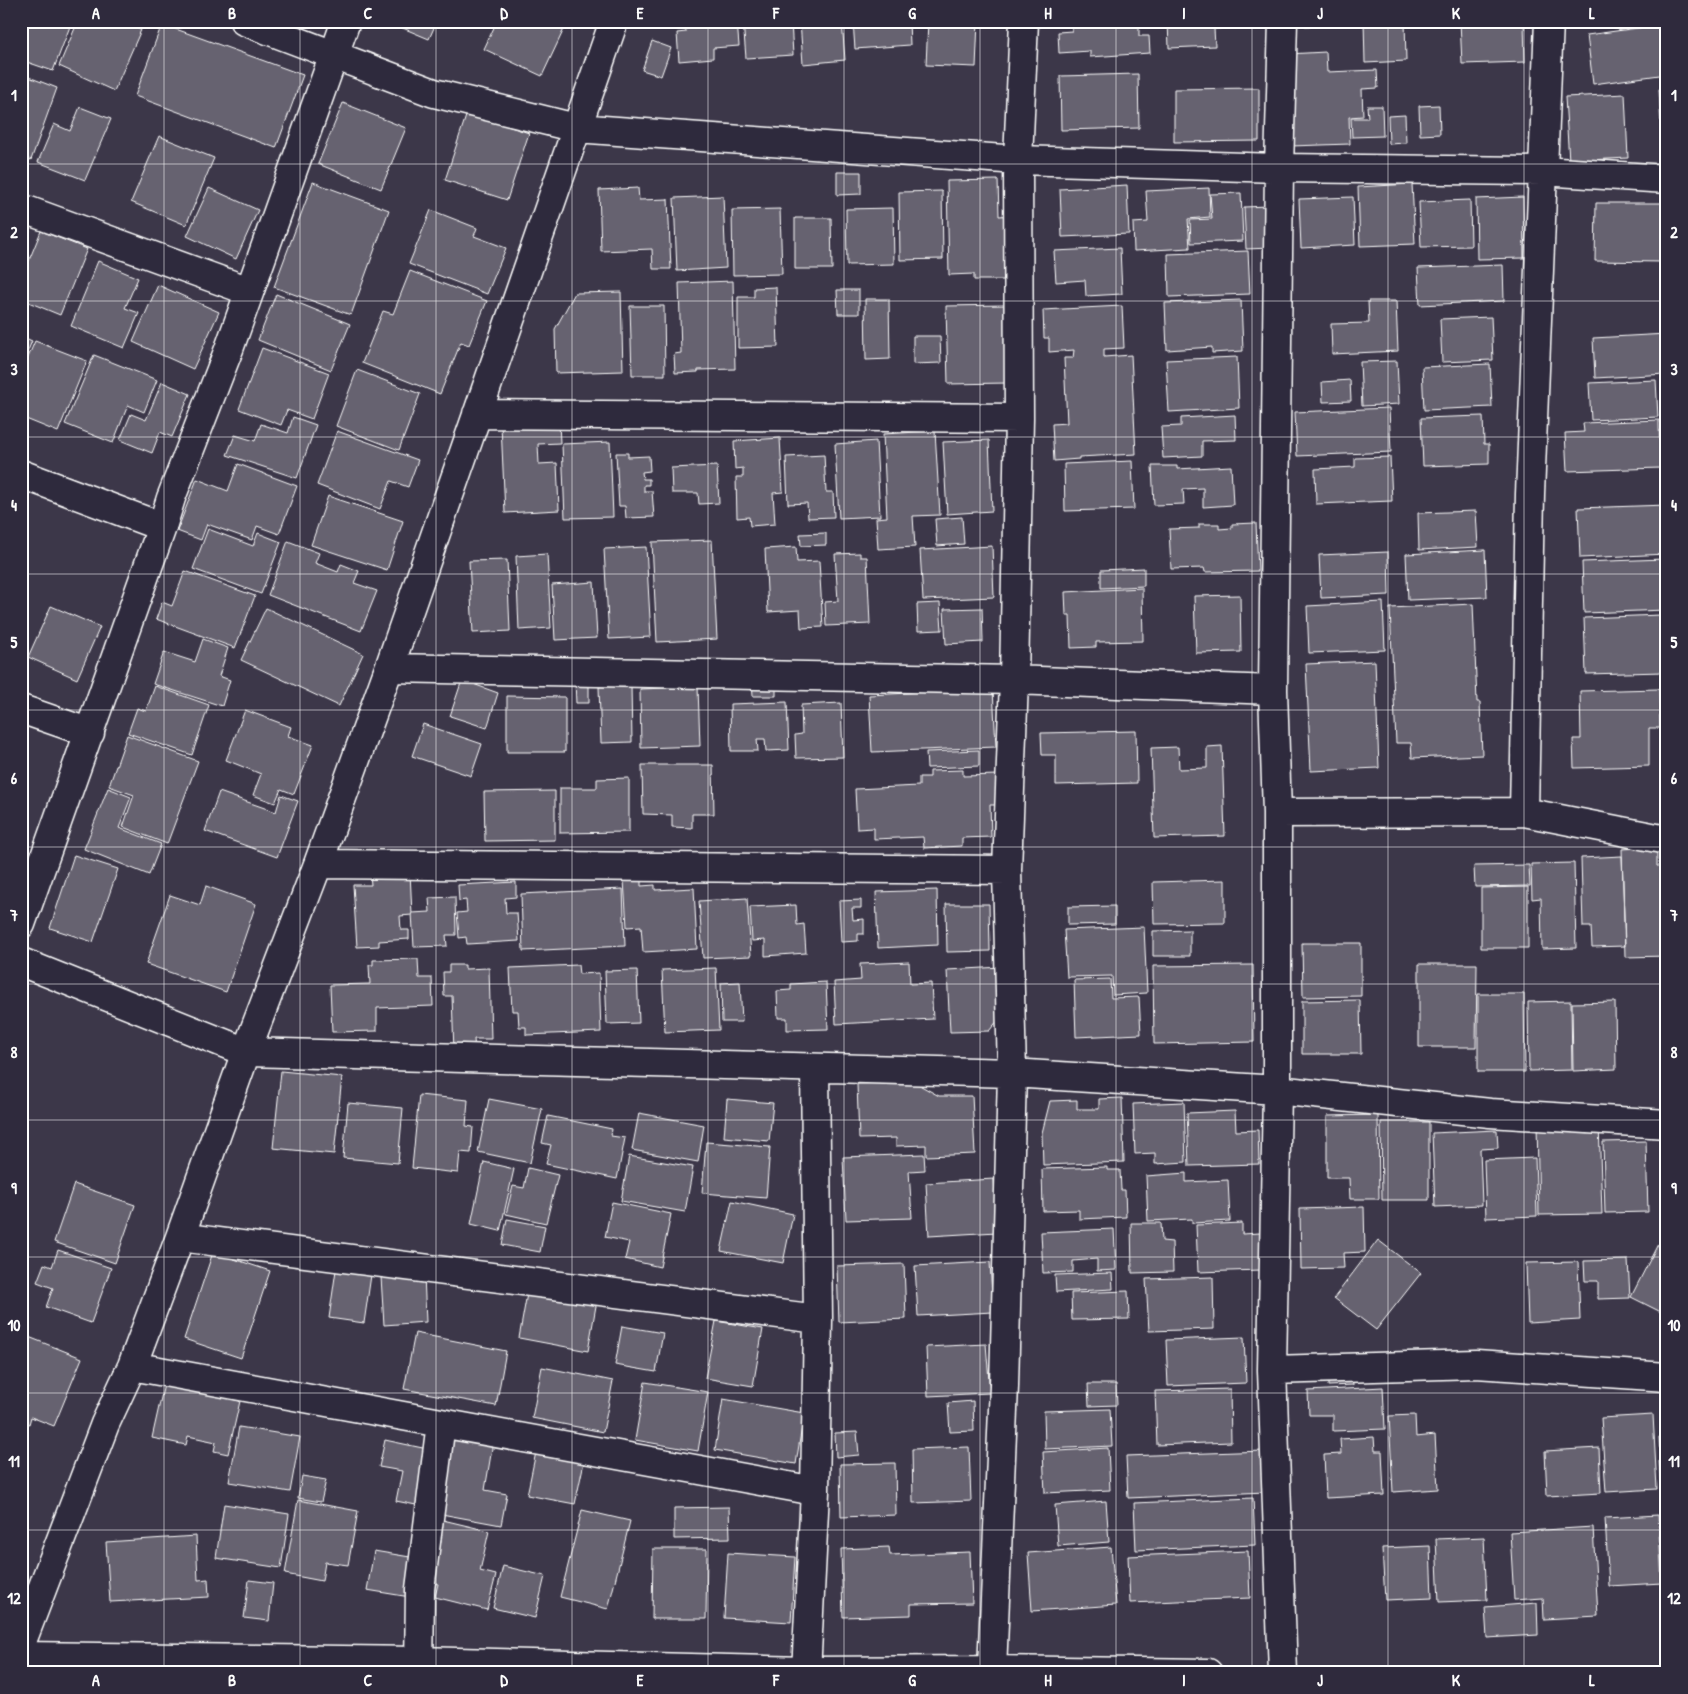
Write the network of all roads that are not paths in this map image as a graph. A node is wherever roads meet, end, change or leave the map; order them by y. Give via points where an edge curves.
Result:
1 (244, 21) edge
2 (346, 21) edge
3 (614, 21) edge
4 (1024, 21) edge
5 (1283, 21) edge
6 (1549, 21) edge
7 (334, 55) junction
8 (576, 128) junction
9 (1018, 160) junction
10 (1279, 168) junction
11 (1542, 171) junction
12 (1667, 178) edge
13 (21, 208) edge
14 (249, 291) junction
15 (477, 414) junction
16 (1019, 418) junction
17 (21, 474) edge
18 (162, 527) junction
19 (389, 668) junction
20 (1014, 680) junction
21 (1273, 690) junction
22 (21, 709) edge
23 (90, 733) junction
24 (1524, 812) junction
25 (1277, 813) junction
26 (1667, 840) edge
27 (318, 864) junction
28 (1007, 870) junction
29 (21, 924) edge
30 (21, 962) edge
31 (246, 1052) junction
32 (815, 1069) junction
33 (1012, 1073) junction
34 (1277, 1090) junction
35 (1667, 1124) edge
36 (180, 1237) junction
37 (818, 1319) junction
38 (132, 1366) junction
39 (1272, 1370) junction
40 (1667, 1377) edge
41 (441, 1423) junction
42 (815, 1491) junction
43 (21, 1644) edge
44 (21, 1656) edge
45 (419, 1667) edge
46 (992, 1670) junction
47 (806, 1672) edge
48 (1208, 1673) edge
49 (1283, 1673) edge

1 - 7 street
2 - 7 street
3 - 8 street
4 - 9 street
5 - 10 street
6 - 11 street
7 - 8 street via 434,93
7 - 14 street
8 - 9 street
8 - 15 street
9 - 10 street
9 - 16 street
10 - 11 street
10 - 21 street
11 - 12 street
11 - 24 street via 1530,494
13 - 14 street
14 - 18 street
15 - 16 street
15 - 19 street
16 - 20 street
17 - 18 street
18 - 23 street
19 - 20 street
19 - 27 street
20 - 21 street
20 - 28 street
21 - 25 street
22 - 23 street
23 - 29 street
24 - 25 street
24 - 26 street
25 - 34 street
27 - 28 street
27 - 31 street
28 - 33 street
30 - 31 street
31 - 32 street
31 - 36 street
32 - 33 street
32 - 37 street
33 - 34 street
33 - 46 street
34 - 35 street via 1490,1113
34 - 39 street
36 - 37 street
36 - 38 street
37 - 42 street
38 - 41 street
38 - 43 street via 105,1424
39 - 40 street via 1476,1364
39 - 49 street
41 - 42 street
41 - 45 street via 420,1589
42 - 47 street
44 - 45 street
45 - 47 street
46 - 47 street
46 - 48 street

